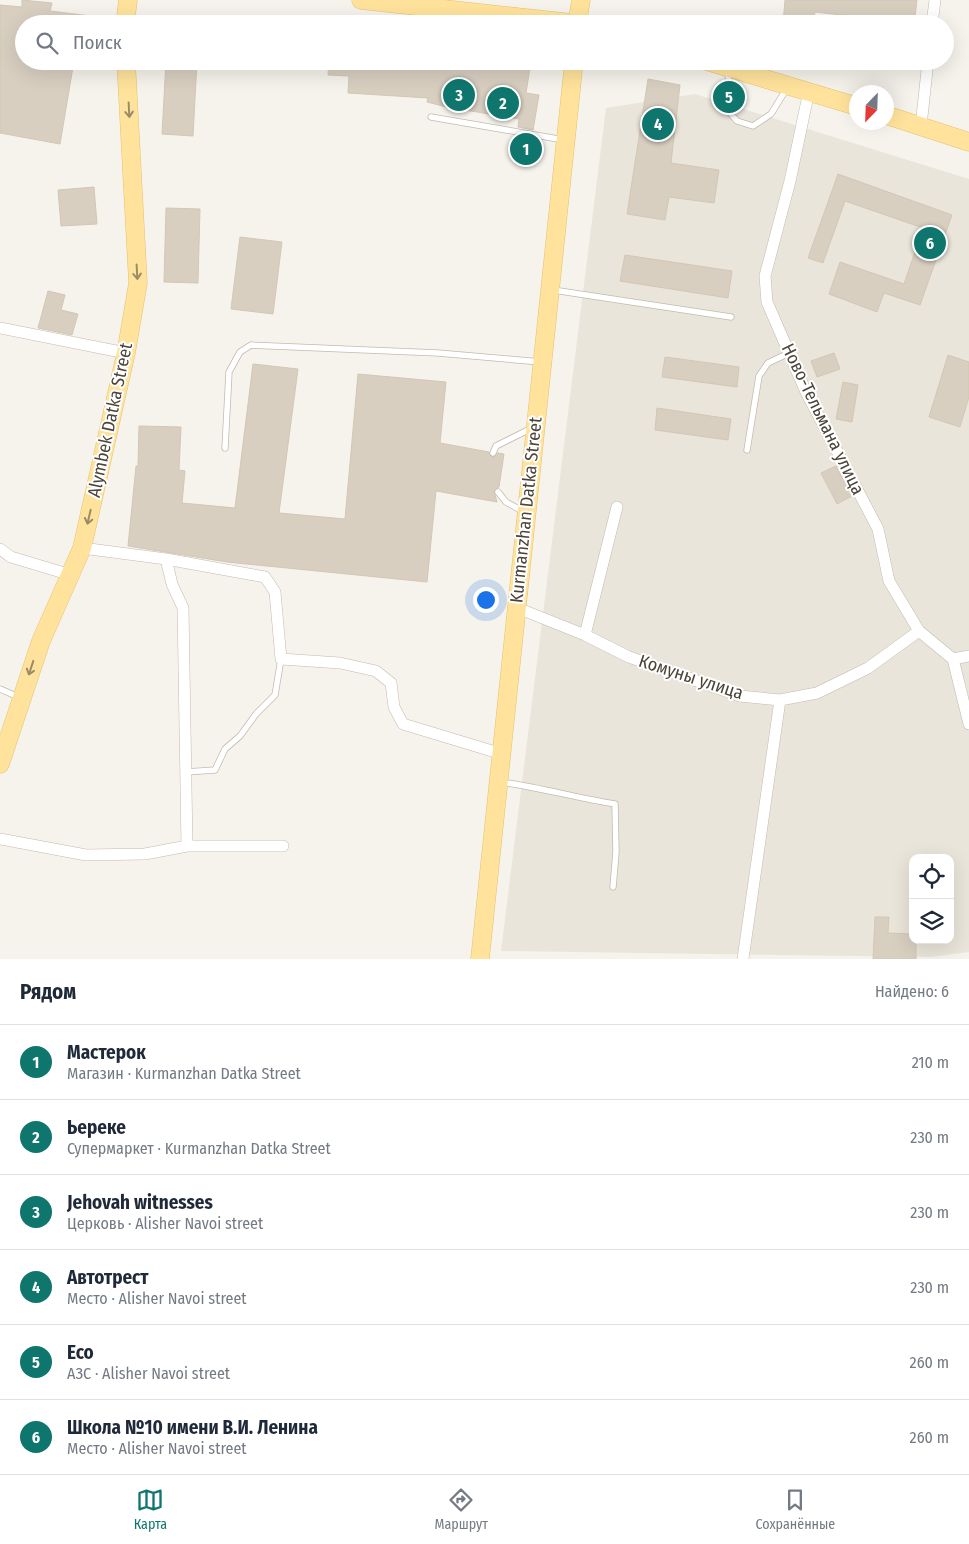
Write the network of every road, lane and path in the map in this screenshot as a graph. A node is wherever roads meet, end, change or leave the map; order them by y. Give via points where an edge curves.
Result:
1 (128, 0) edge
2 (369, 0) edge
3 (581, 0) edge
4 (934, 0) edge
5 (126, 15) edge
6 (505, 15) edge
7 (579, 15) edge
8 (933, 15) edge
9 (126, 70) edge
10 (573, 70) edge
11 (728, 70) edge
12 (735, 70) edge
13 (927, 70) edge
14 (788, 85) junction
15 (808, 91) junction
16 (849, 104) edge
17 (431, 116) dead end
18 (894, 117) edge
19 (922, 126) junction
20 (566, 141) junction
21 (969, 142) edge
22 (552, 290) junction
23 (731, 318) dead end
24 (0, 328) edge
25 (126, 353) junction
26 (789, 353) junction
27 (543, 362) junction
28 (536, 427) junction
29 (225, 448) dead end
30 (747, 450) dead end
31 (493, 452) dead end
32 (498, 492) dead end
33 (617, 507) dead end
34 (526, 513) junction
35 (82, 548) junction
36 (0, 549) edge
37 (166, 559) junction
38 (71, 575) junction
39 (515, 607) junction
40 (919, 632) junction
41 (585, 635) junction
42 (969, 656) edge
43 (281, 659) junction
44 (953, 659) junction
45 (0, 689) edge
46 (22, 698) junction
47 (780, 700) junction
48 (969, 724) edge
49 (502, 754) junction
50 (0, 764) edge
51 (185, 772) junction
52 (499, 782) junction
53 (0, 839) edge
54 (187, 846) junction
55 (283, 846) dead end
56 (613, 887) dead end
57 (480, 959) edge
58 (743, 959) edge

1 - 5 main road
2 - 6 main road
3 - 7 main road
4 - 8 street
9 -> 25 main road, Alymbek Datka Street via 138,283
10 - 20 main road, Kurmanzhan Datka Street
11 - 14 lane via 730,112 737,121 753,126 764,122 771,114
12 - 14 main road
13 - 19 street
14 - 15 main road
15 - 16 main road
15 - 26 street, Ново-Тельмана улица via 790,181 765,276 767,302
17 - 20 lane
18 - 19 main road
19 - 21 main road
20 - 22 main road, Kurmanzhan Datka Street
22 - 23 lane
22 - 27 main road, Kurmanzhan Datka Street
24 - 25 street
25 -> 35 main road, Alymbek Datka Street
26 - 30 lane via 768,363 759,376
26 - 40 street, Ново-Тельмана улица via 878,530 889,581
27 - 28 main road, Kurmanzhan Datka Street
27 - 29 lane via 438,353 252,345 240,352 229,372
28 - 31 lane via 502,442
28 - 34 main road, Kurmanzhan Datka Street
32 - 34 lane via 506,502
33 - 41 street
34 - 39 main road, Kurmanzhan Datka Street
35 - 37 street
35 - 38 main road, Alymbek Datka Street
36 - 38 street via 11,558
37 - 43 street via 265,577 275,592
37 - 51 street via 172,584 183,608
38 -> 46 main road, Alymbek Datka Street via 41,641
39 - 41 street, Комуны улица
39 - 49 main road, Kurmanzhan Datka Street
40 - 44 street, Ново-Тельмана улица
40 - 47 street, Комуны улица via 868,668 817,693
41 - 47 street, Комуны улица via 629,657 740,696
42 - 44 street
43 - 49 street via 340,663 376,671 391,683 394,707 403,724
43 - 51 lane via 275,696 240,736 224,749 215,770
44 - 48 street
45 - 46 lane
46 - 50 main road, Alymbek Datka Street via 7,734
47 - 58 street
49 - 52 main road, Kurmanzhan Datka Street
51 - 54 street
52 - 56 lane via 534,786 615,804
52 - 57 main road, Kurmanzhan Datka Street
53 - 54 street via 86,855 145,854
54 - 55 street

